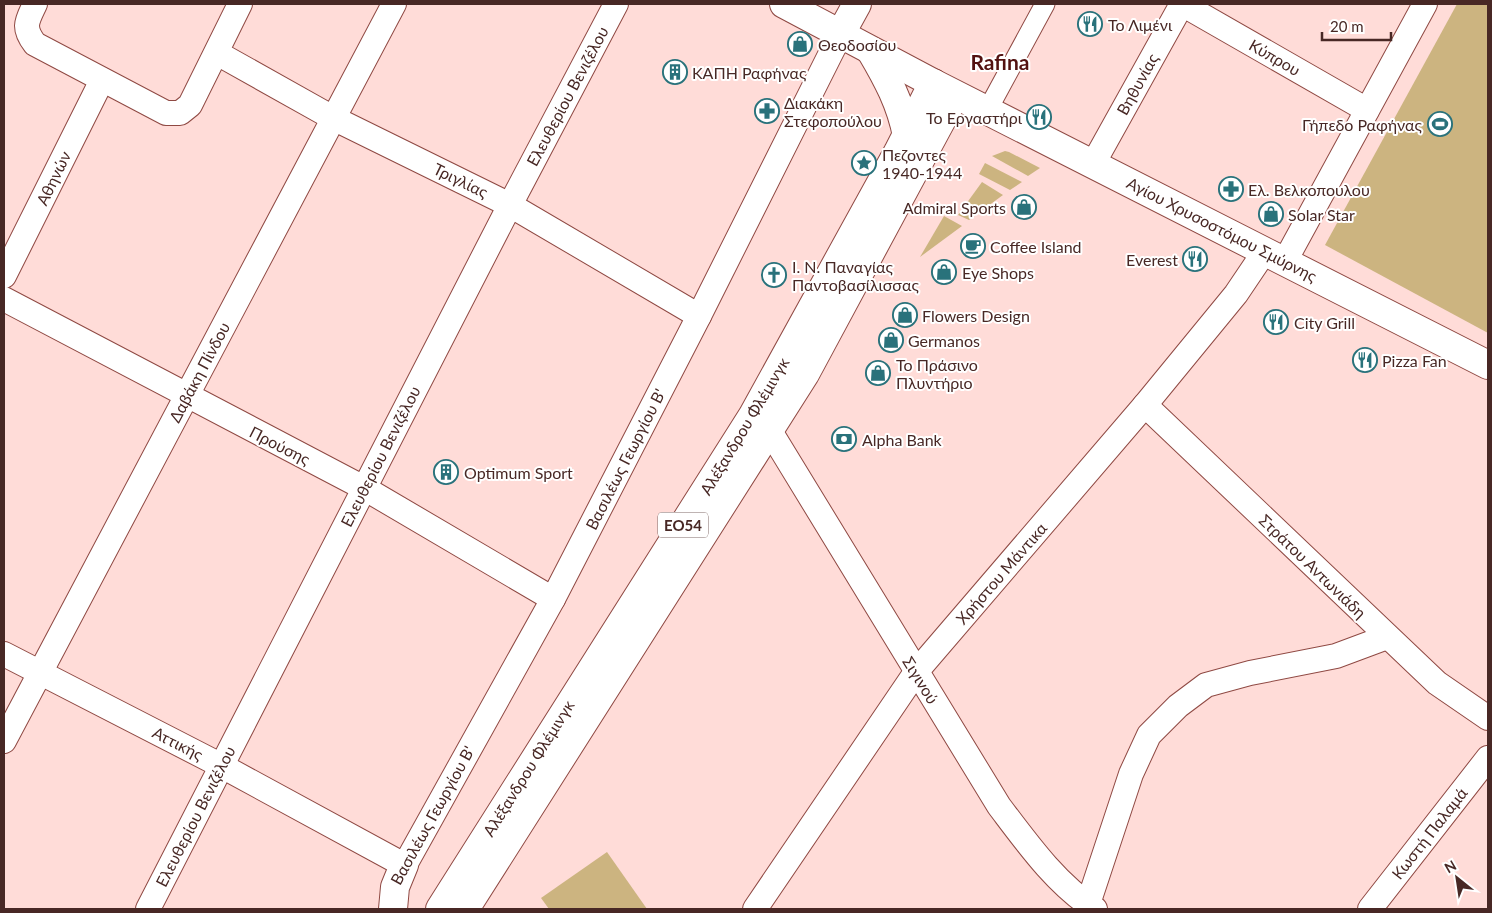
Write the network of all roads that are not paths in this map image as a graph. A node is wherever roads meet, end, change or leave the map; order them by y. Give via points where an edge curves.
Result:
1 (35, 4) edge
2 (240, 4) edge
3 (394, 4) edge
4 (616, 4) edge
5 (784, 4) edge
6 (858, 4) edge
7 (1045, 4) edge
8 (1182, 4) edge
9 (1425, 4) edge
10 (840, 35) junction
11 (871, 51) junction
12 (217, 53) junction
13 (102, 80) junction
14 (944, 89) junction
15 (1367, 110) junction
16 (987, 111) junction
17 (333, 118) junction
18 (907, 136) junction
19 (1093, 164) junction
20 (510, 204) junction
21 (1275, 256) junction
22 (4, 276) edge
23 (4, 299) edge
24 (700, 316) junction
25 (1488, 364) edge
26 (186, 396) junction
27 (1145, 405) junction
28 (770, 431) junction
29 (364, 488) junction
30 (553, 598) junction
31 (1387, 637) junction
32 (4, 654) edge
33 (916, 672) junction
34 (40, 673) junction
35 (1488, 718) edge
36 (4, 741) edge
37 (1488, 758) edge
38 (220, 765) junction
39 (404, 865) junction
40 (1090, 908) edge
41 (148, 909) edge
42 (382, 909) edge
43 (393, 909) edge
44 (440, 909) edge
45 (464, 909) edge
46 (755, 909) edge
47 (1370, 909) edge

1 - 13 street via 27,20 27,34 35,44
2 - 12 street
3 - 17 street, Δαβάκη Πίνδου
4 - 20 street, Ελευθερίου Βενιζέλου
5 - 10 main road, Αγίου Χρυσοστόμου Σμύρνης
6 - 10 main road, Βασιλέως Γεωργίου Β'
7 - 16 street
8 - 15 street, Κύπρου
8 - 19 street, Βηθυνίας
9 - 15 street, Χρήστου Μάντικα
10 - 11 main road, Αγίου Χρυσοστόμου Σμύρνης
10 - 24 street, Βασιλέως Γεωργίου Β'
11 - 14 main road, Αγίου Χρυσοστόμου Σμύρνης
11 - 18 main road via 890,82
12 - 13 street via 190,105 180,112 166,113
12 - 17 street, Τριγλίας
13 - 22 street, Αθηνών
14 - 16 main road, Αγίου Χρυσοστόμου Σμύρνης
14 - 18 main road, Αλέξανδρου Φλέμινγκ / ΕΟ54
14 - 28 main road, Αλέξανδρου Φλέμινγκ / ΕΟ54 via 805,374
15 - 21 street, Χρήστου Μάντικα
16 - 19 main road, Αγίου Χρυσοστόμου Σμύρνης
17 - 20 street, Τριγλίας
17 - 26 street, Δαβάκη Πίνδου
18 - 44 main road, Αλέξανδρου Φλέμινγκ / ΕΟ54 via 753,415
19 - 21 main road, Αγίου Χρυσοστόμου Σμύρνης
20 - 24 street, Τριγλίας
20 - 29 street, Ελευθερίου Βενιζέλου
21 - 25 main road, Αγίου Χρυσοστόμου Σμύρνης
21 - 27 street, Χρήστου Μάντικα via 1236,294
23 - 26 street, Προύσης
24 - 30 street, Βασιλέως Γεωργίου Β'
26 - 29 street, Προύσης
26 - 34 street, Δαβάκη Πίνδου
27 - 31 street, Στράτου Αντωνιάδη
27 - 33 street, Χρήστου Μάντικα
28 - 33 street, Σιγινού
28 - 45 main road, Αλέξανδρου Φλέμινγκ / ΕΟ54
29 - 30 street, Προύσης
29 - 38 street, Ελευθερίου Βενιζέλου
30 - 39 street, Βασιλέως Γεωργίου Β'
31 - 35 street, Στράτου Αντωνιάδη via 1437,683
31 - 40 street via 1336,656 1206,685 1178,706 1149,736 1131,774
32 - 34 street, Αττικής
33 - 40 street, Σιγινού via 999,806 1058,879
33 - 46 street, Χρήστου Μάντικα
34 - 36 street, Δαβάκη Πίνδου
34 - 38 street, Αττικής
37 - 47 street, Κωστή Παλαμά
38 - 39 street, Αττικής
38 - 41 street, Ελευθερίου Βενιζέλου
39 - 42 street, Βασιλέως Γεωργίου Β'
39 - 43 main road

